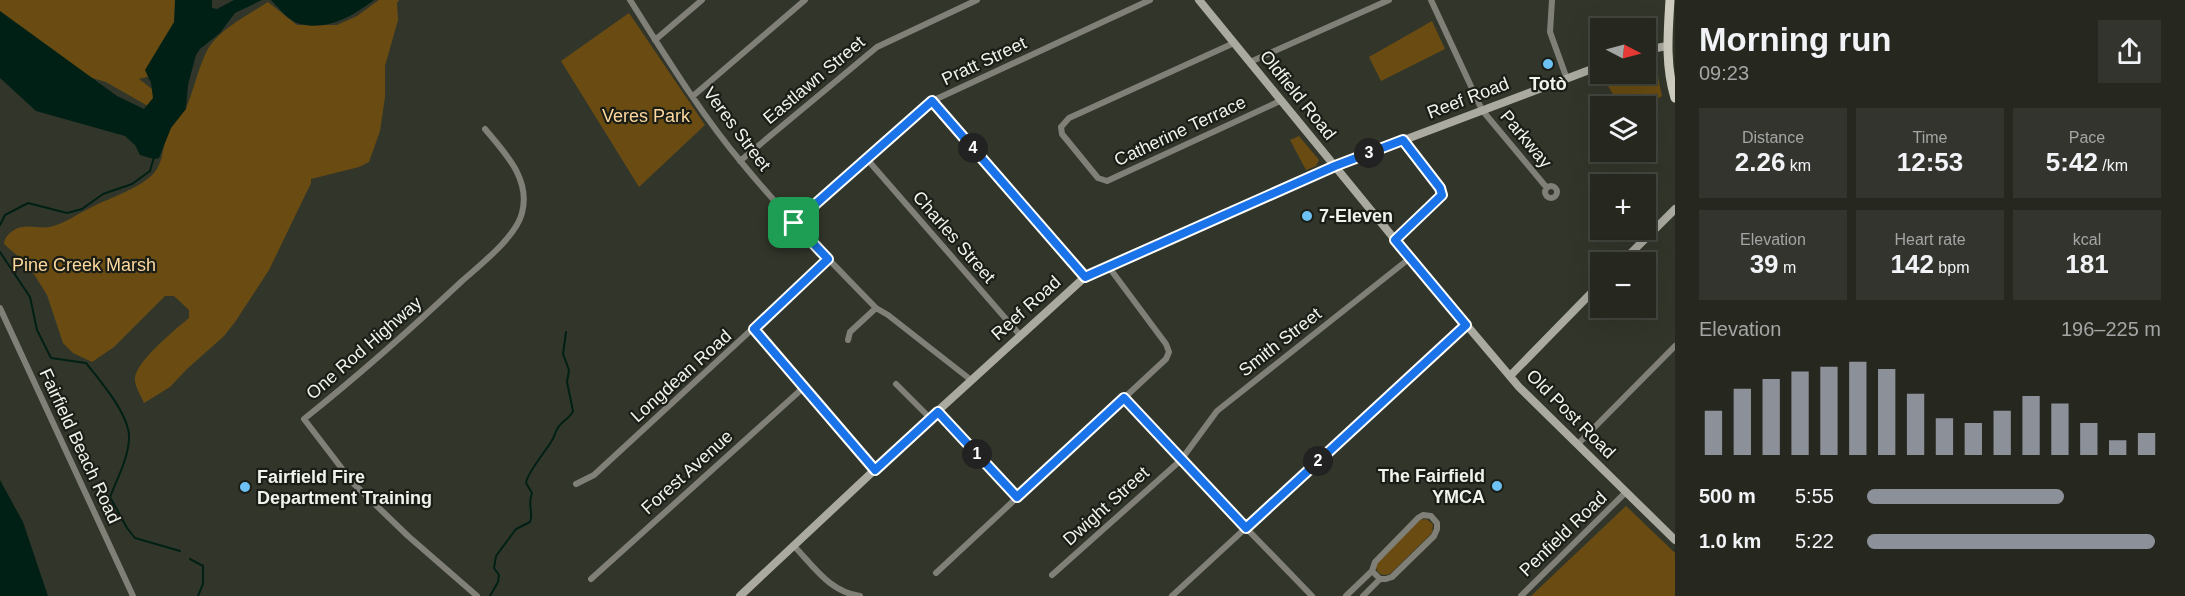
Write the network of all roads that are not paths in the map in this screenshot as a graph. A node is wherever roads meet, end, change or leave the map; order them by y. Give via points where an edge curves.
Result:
1 (630, 0) edge
2 (702, 0) edge
3 (805, 0) edge
4 (977, 0) edge
5 (1150, 0) edge
6 (1389, 0) edge
7 (1431, 0) edge
8 (1552, 0) edge
9 (1670, 0) edge
10 (1203, 1) edge
11 (656, 40) junction
12 (1234, 43) junction
13 (1667, 46) junction
14 (1656, 48) edge
15 (1250, 63) junction
16 (1590, 70) edge
17 (1567, 79) junction
18 (1673, 80) edge
19 (693, 96) junction
20 (1675, 98) edge
21 (932, 101) junction
22 (1280, 101) junction
23 (1482, 110) junction
24 (485, 129) dead end
25 (1403, 140) junction
26 (866, 158) junction
27 (740, 161) junction
28 (1335, 166) junction
29 (1547, 188) dead end
30 (1675, 209) edge
31 (794, 223) junction
32 (1395, 240) junction
33 (1632, 252) edge
34 (1410, 258) junction
35 (828, 259) junction
36 (1108, 266) junction
37 (1085, 277) junction
38 (1590, 294) edge
39 (0, 308) edge
40 (876, 308) junction
41 (1466, 325) junction
42 (754, 329) junction
43 (1020, 335) junction
44 (848, 340) dead end
45 (1675, 346) edge
46 (1510, 376) junction
47 (971, 380) junction
48 (896, 384) dead end
49 (803, 388) junction
50 (1124, 398) junction
51 (938, 412) junction
52 (930, 418) junction
53 (1578, 444) junction
54 (1181, 460) junction
55 (875, 470) junction
56 (576, 484) dead end
57 (1626, 492) junction
58 (1017, 497) junction
59 (1246, 528) junction
60 (1675, 540) edge
61 (794, 546) junction
62 (1372, 571) junction
63 (936, 573) dead end
64 (1052, 575) dead end
65 (591, 579) dead end
66 (1380, 579) junction
67 (133, 596) edge
68 (477, 596) edge
69 (740, 596) edge
70 (860, 596) edge
71 (1172, 596) edge
72 (1312, 596) edge
73 (1346, 596) edge
74 (1363, 596) edge
75 (1521, 596) edge

1 - 11 street, Veres Street
2 - 11 street
3 - 19 street
4 - 27 street, Eastlawn Street via 877,47
5 - 21 street, Pratt Street
6 - 15 street
7 - 23 street, Parkway
8 - 17 street via 1550,32
9 - 13 main road
10 - 12 street, Oldfield Road
11 - 19 street, Veres Street
12 - 15 street, Oldfield Road
12 - 22 street, Catherine Terrace via 1069,118 1061,127 1062,134 1098,178 1107,181
13 - 14 street
13 - 18 main road
15 - 22 street, Oldfield Road
16 - 17 street, Reef Road
17 - 23 street, Reef Road
18 - 20 main road
19 - 27 street, Veres Street
21 - 26 street, Pratt Street
21 - 37 street
22 - 28 street, Oldfield Road
23 - 25 street, Reef Road
23 - 29 street, Parkway
24 - 68 street, One Rod Highway via 515,166 522,184 522,213 514,230 413,327 304,419 369,500
25 - 28 street, Reef Road
25 - 32 street via 1442,195
26 - 31 street, Pratt Street
26 - 43 street, Charles Street
27 - 31 street, Veres Street
28 - 32 street, Oldfield Road
28 - 36 street, Reef Road
30 - 33 street
31 - 35 street, Veres Street
32 - 34 street, Oldfield Road
34 - 41 street, Oldfield Road
34 - 54 street, Smith Street via 1217,411
35 - 40 street, Veres Street
35 - 42 street, Longdean Road
36 - 37 street, Reef Road
36 - 50 street via 1168,351 1163,362
37 - 43 street, Reef Road
38 - 46 street, Old Post Road
39 - 67 street, Fairfield Beach Road
40 - 44 street via 850,332
40 - 47 street, Veres Street
41 - 46 street, Oldfield Road
41 - 59 street
42 - 49 street
42 - 56 street, Longdean Road via 594,476
43 - 47 street, Reef Road
45 - 53 street
46 - 53 street, Old Post Road
47 - 51 street, Reef Road
48 - 52 street
49 - 55 street
49 - 65 street, Forest Avenue
50 - 54 street
50 - 58 street
51 - 52 street, Reef Road
51 - 58 street
52 - 55 street, Reef Road
53 - 57 street, Old Post Road
54 - 59 street
54 - 64 street, Dwight Street
55 - 61 street, Reef Road
57 - 60 street, Old Post Road
57 - 75 street, Penfield Road
58 - 63 street
59 - 71 street
59 - 72 street
61 - 69 street, Reef Road
61 - 70 street via 830,584
62 - 66 street
62 - 66 street via 1378,558 1418,518 1428,516 1436,520 1434,536 1392,577
62 - 73 street
66 - 74 street

